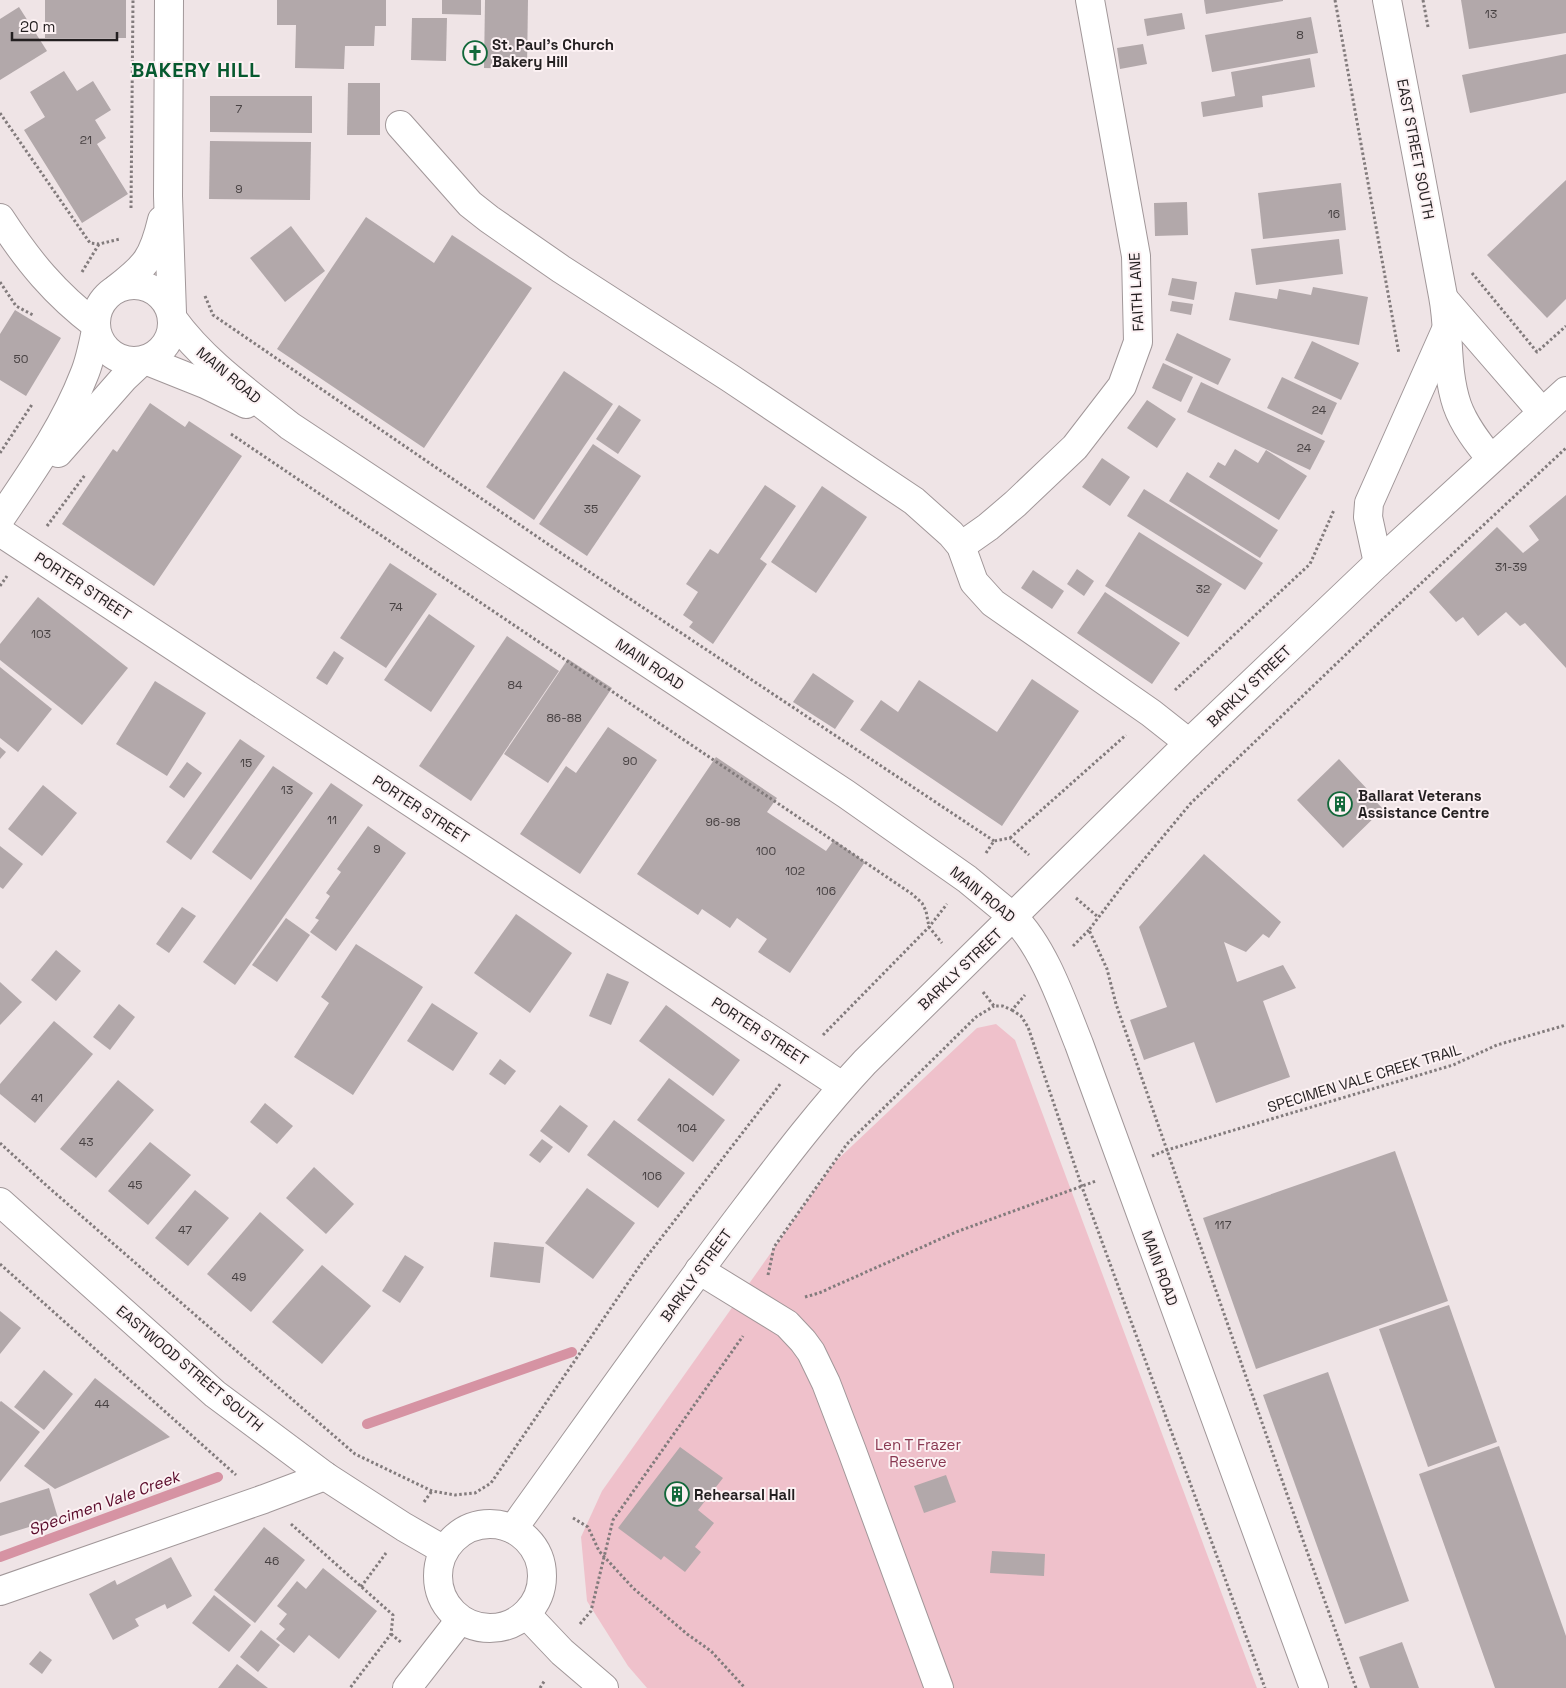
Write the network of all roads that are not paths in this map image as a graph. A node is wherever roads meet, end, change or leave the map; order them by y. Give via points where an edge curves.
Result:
1 (169, 0) edge
2 (1090, 0) edge
3 (1388, 0) edge
4 (400, 125) dead end
5 (168, 196) junction
6 (0, 218) edge
7 (112, 292) junction
8 (1444, 299) junction
9 (172, 316) junction
10 (96, 328) junction
11 (1446, 330) junction
12 (143, 361) junction
13 (1566, 390) edge
14 (1542, 412) junction
15 (290, 426) junction
16 (1491, 459) junction
17 (0, 520) edge
18 (0, 532) edge
19 (961, 546) junction
20 (1378, 563) junction
21 (1189, 743) junction
22 (1013, 917) junction
23 (842, 1086) junction
24 (0, 1202) edge
25 (699, 1270) junction
26 (325, 1476) junction
27 (513, 1529) junction
28 (444, 1550) junction
29 (0, 1591) edge
30 (526, 1614) junction
31 (460, 1620) junction
32 (407, 1688) edge
33 (604, 1688) edge
34 (939, 1688) edge
35 (1314, 1688) edge

1 - 5 street
2 - 19 street, FAITH LANE via 1136,256 1138,342 1122,386 1075,447 988,527
3 - 8 street, EAST STREET SOUTH
4 - 19 street via 470,204 489,219 914,502
5 - 7 street via 158,237 148,260
5 - 9 street
6 - 10 street via 23,253 51,286
7 - 9 street via 125,286 140,285 154,290 165,300
7 - 10 street via 97,312
8 - 11 street, EAST STREET SOUTH
8 - 14 street
9 - 12 street via 172,333 167,345
9 - 15 street, MAIN ROAD via 186,338 205,357
10 - 12 street via 100,342 108,351 123,360
10 - 17 street via 85,374 61,424
11 - 16 street, EAST STREET SOUTH via 1456,402 1469,429
11 - 20 street via 1369,503 1368,517
12 - 15 street, MAIN ROAD via 205,384
12 - 17 street via 95,410
13 - 14 street, BARKLY STREET
14 - 16 street, BARKLY STREET
15 - 22 street, MAIN ROAD via 846,794 967,879
16 - 20 street, BARKLY STREET
18 - 23 street, PORTER STREET
19 - 21 street via 974,582 993,603
20 - 21 street, BARKLY STREET
21 - 22 street, BARKLY STREET
22 - 23 street, BARKLY STREET
22 - 35 street, MAIN ROAD via 1030,938 1048,971 1079,1044
23 - 25 street, BARKLY STREET
24 - 26 street, EASTWOOD STREET SOUTH via 215,1394
25 - 27 street, BARKLY STREET
25 - 34 street via 787,1324 815,1360
26 - 28 street, EASTWOOD STREET SOUTH
26 - 29 street
27 - 28 street via 500,1524 478,1525 458,1534
27 - 30 street via 533,1546 541,1562 542,1581 538,1599
28 - 31 street via 438,1568 438,1588 446,1606
30 - 31 street via 512,1625 494,1629 476,1628
30 - 33 street via 562,1652
31 - 32 street

